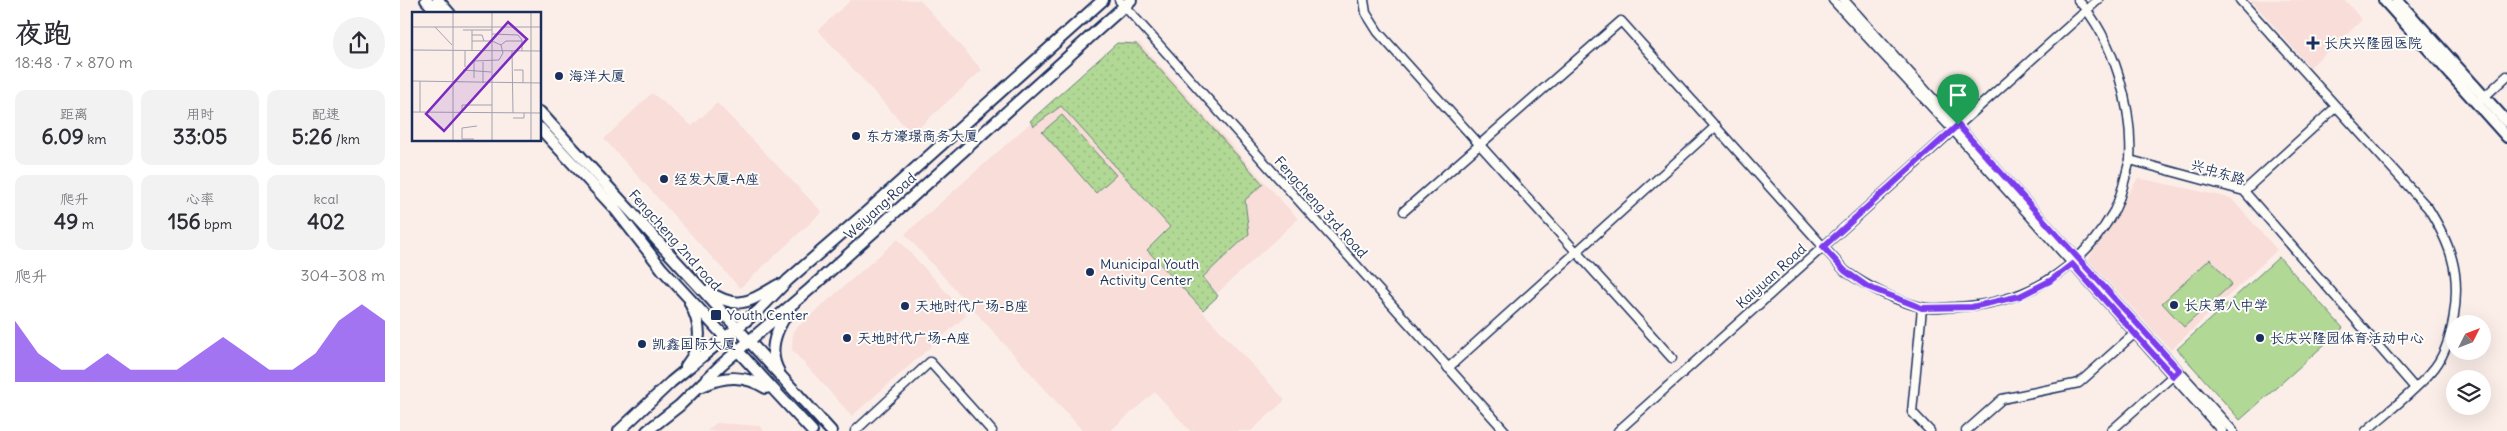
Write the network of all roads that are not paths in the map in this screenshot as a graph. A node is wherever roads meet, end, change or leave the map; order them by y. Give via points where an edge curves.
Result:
1 (426, 0) edge
2 (438, 0) edge
3 (1102, 0) edge
4 (1364, 0) edge
5 (1833, 0) edge
6 (1844, 0) edge
7 (2078, 0) edge
8 (2098, 0) edge
9 (2240, 0) edge
10 (2384, 0) edge
11 (2397, 0) edge
12 (1125, 2) edge
13 (2087, 10) junction
14 (437, 12) edge
15 (448, 12) edge
16 (2507, 76) edge
17 (2480, 100) junction
18 (2336, 107) junction
19 (541, 113) edge
20 (2507, 122) edge
21 (1716, 126) junction
22 (1956, 127) junction
23 (541, 129) edge
24 (2507, 137) edge
25 (1480, 145) junction
26 (2130, 160) junction
27 (2244, 191) junction
28 (1404, 210) dead end
29 (1823, 247) junction
30 (1577, 253) junction
31 (2074, 261) junction
32 (687, 274) junction
33 (788, 280) junction
34 (678, 286) junction
35 (796, 301) junction
36 (1922, 308) junction
37 (738, 329) junction
38 (2134, 334) junction
39 (725, 337) junction
40 (749, 341) junction
41 (738, 352) junction
42 (1672, 358) dead end
43 (1448, 368) junction
44 (2176, 373) junction
45 (671, 382) junction
46 (787, 383) junction
47 (2414, 387) junction
48 (695, 391) junction
49 (787, 405) junction
50 (619, 431) edge
51 (647, 431) edge
52 (812, 431) edge
53 (831, 431) edge
54 (855, 431) edge
55 (992, 431) edge
56 (1504, 431) edge
57 (1618, 431) edge
58 (1930, 431) edge
59 (1966, 431) edge
60 (2111, 431) edge
61 (2222, 431) edge
62 (2233, 431) edge
63 (2366, 431) edge

1 - 14 main road
2 - 15 main road
3 - 33 main road, Weiyang Road
4 - 25 street via 1366,13 1378,32
5 - 22 street
6 - 22 street
7 - 13 street
8 - 13 street, Kaiyuan Road
9 - 18 street
10 - 17 main road
11 - 17 main road
12 - 35 main road, Weiyang Road
12 - 43 street, Fengcheng 3rd Road
13 - 22 street, Kaiyuan Road
13 - 26 street via 2122,85 2131,137
16 - 17 street
17 - 20 main road
17 - 24 main road
18 - 27 street
18 - 47 street via 2428,208 2444,234 2453,260 2455,304 2446,346 2432,371
19 - 32 main road, Fengcheng 2nd road
21 - 25 street via 1621,22
21 - 29 street
21 - 30 street
22 - 29 street, Kaiyuan Road
22 - 31 street
23 - 34 main road, Fengcheng 2nd road via 615,209
25 - 28 street
25 - 30 street
26 - 27 street, 兴中东路
26 - 31 street via 2115,210 2096,238
27 - 47 street, 兴中东路
29 - 36 street via 1845,271 1868,287
29 - 57 street, Kaiyuan Road
30 - 42 street
30 - 43 street
31 - 36 street via 2050,281 2020,296 1972,307
31 - 38 street
31 - 44 street
32 - 33 main road via 722,300 741,303
32 - 37 main road, Fengcheng 2nd road
33 - 37 main road, Weiyang Road
34 - 39 main road, Fengcheng 2nd road
34 - 45 main road via 696,314 700,336 694,356
35 - 40 main road, Weiyang Road
35 - 46 main road via 775,338 775,362
36 - 58 street via 1912,412
37 - 39 main road, Weiyang Road
37 - 40 main road, Fengcheng 2nd road
38 - 44 street
38 - 59 street via 2079,383 2002,400
39 - 41 main road, Fengcheng 2nd road
39 - 45 main road, Weiyang Road
40 - 41 main road, Weiyang Road
40 - 46 main road, Fengcheng 2nd road
41 - 48 main road, Weiyang Road
41 - 49 main road, Fengcheng 2nd road
43 - 56 street, Fengcheng 3rd Road
44 - 60 street
44 - 61 street
44 - 62 street
45 - 50 main road, Weiyang Road
46 - 53 main road, Fengcheng 2nd road
47 - 63 street
48 - 49 main road via 719,380 742,378 756,382
48 - 51 main road, Weiyang Road
49 - 52 main road, Fengcheng 2nd road
54 - 55 street via 930,362

